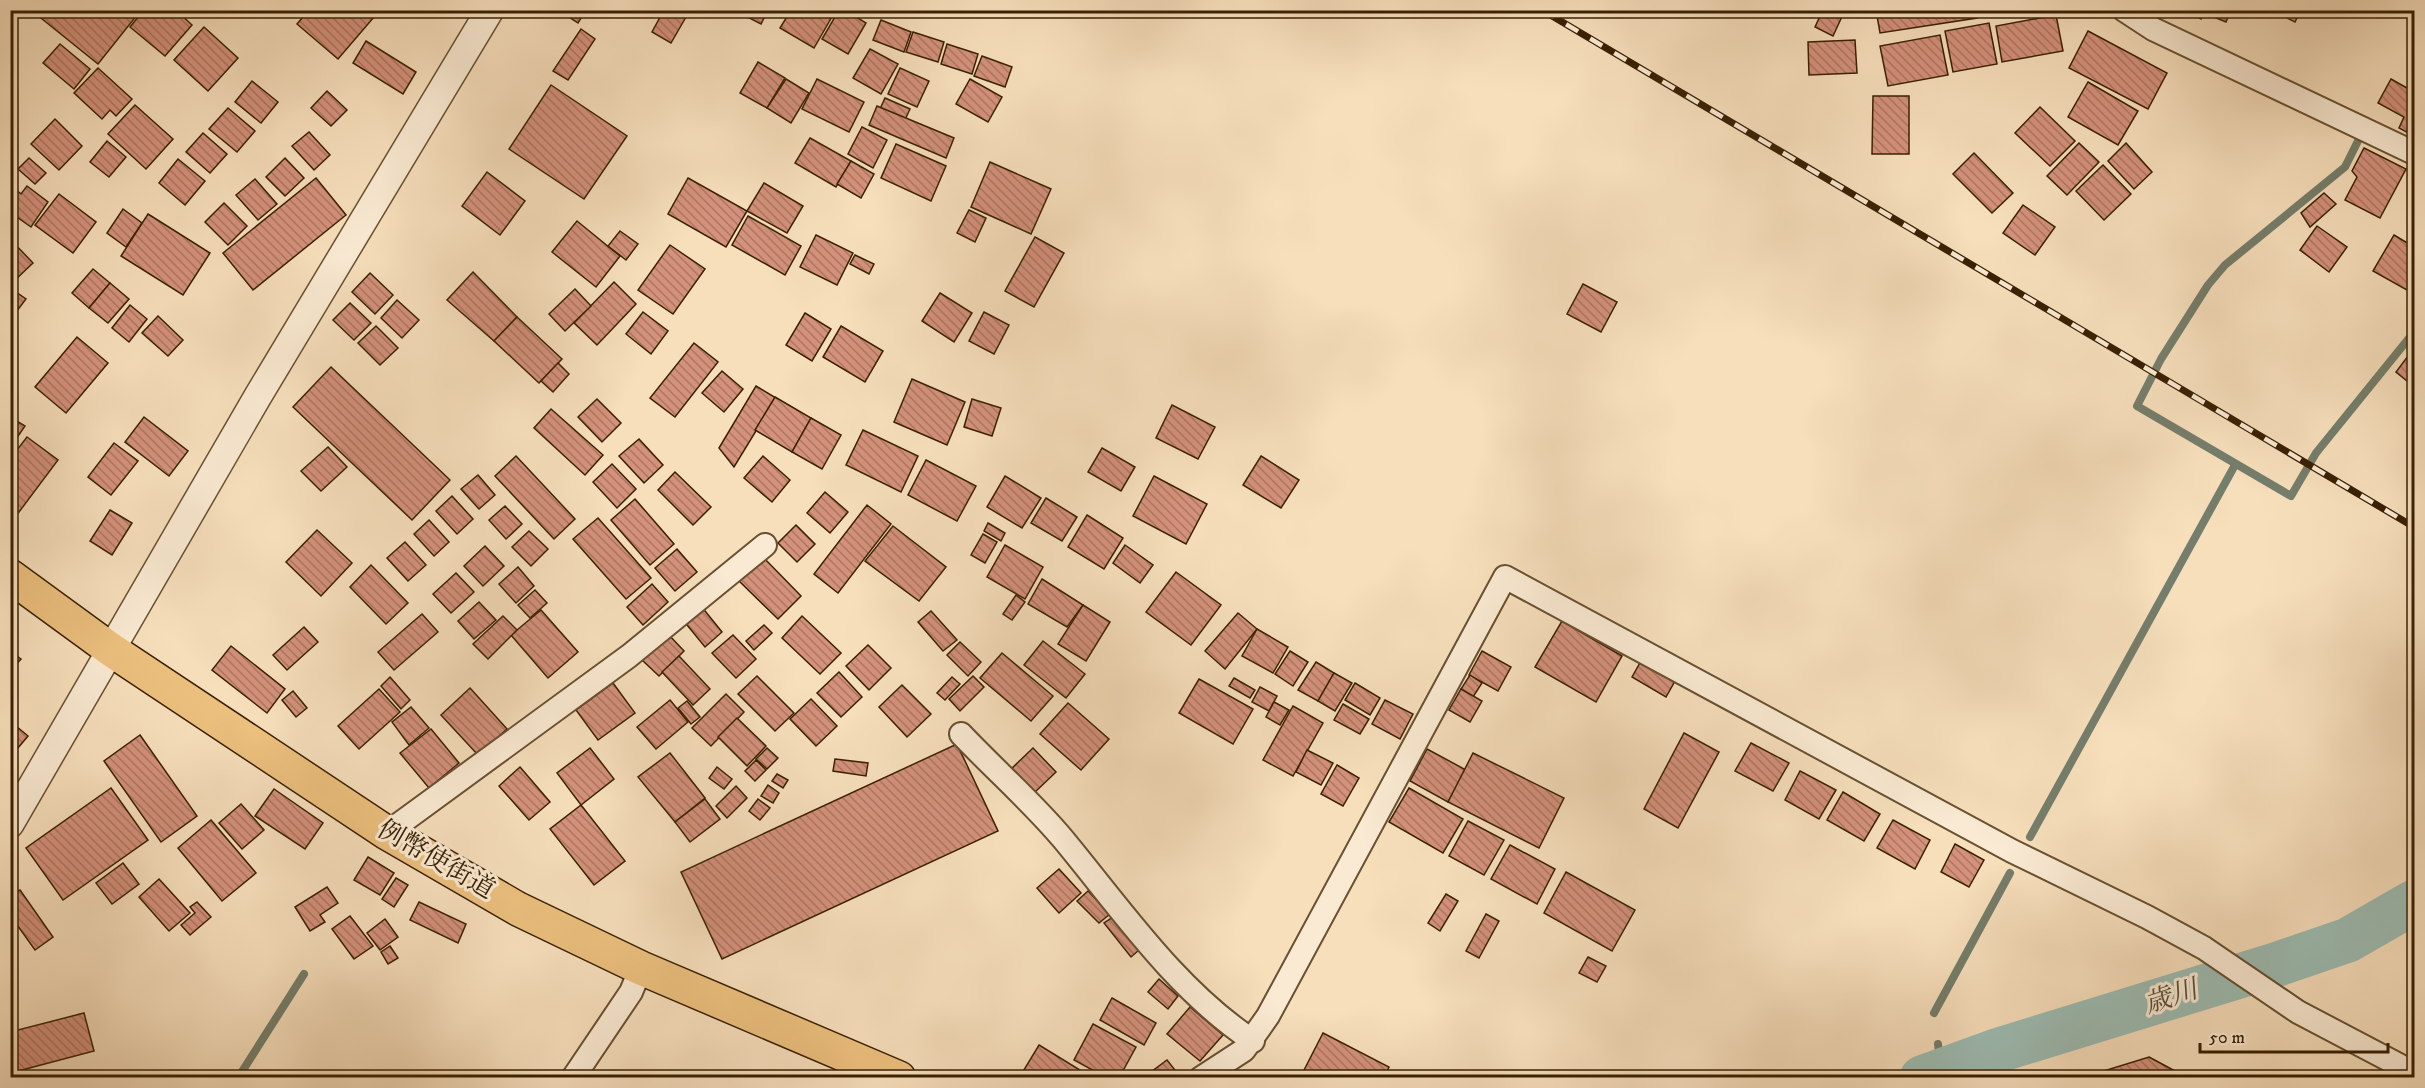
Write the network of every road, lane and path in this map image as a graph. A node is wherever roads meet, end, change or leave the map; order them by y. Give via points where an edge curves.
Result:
1 (490, 10) edge
2 (2124, 10) edge
3 (2415, 153) edge
4 (765, 545) dead end
5 (10, 576) edge
6 (110, 649) junction
7 (961, 734) dead end
8 (10, 824) edge
9 (387, 833) junction
10 (641, 968) junction
11 (1253, 1041) junction
12 (2415, 1073) edge
13 (573, 1077) edge
14 (899, 1077) edge
15 (1201, 1077) edge

1 - 6 street
2 - 3 street via 2153,29
4 - 9 street via 629,656
5 - 6 main road, 例幣使街道
6 - 8 street
6 - 9 main road, 例幣使街道
7 - 11 street via 1060,836 1158,957 1236,1030
9 - 10 main road, 例幣使街道 via 539,920
10 - 13 street via 631,992
10 - 14 main road, 例幣使街道
11 - 12 street via 1505,577 2012,851 2147,916 2220,957 2298,1012
11 - 15 street

